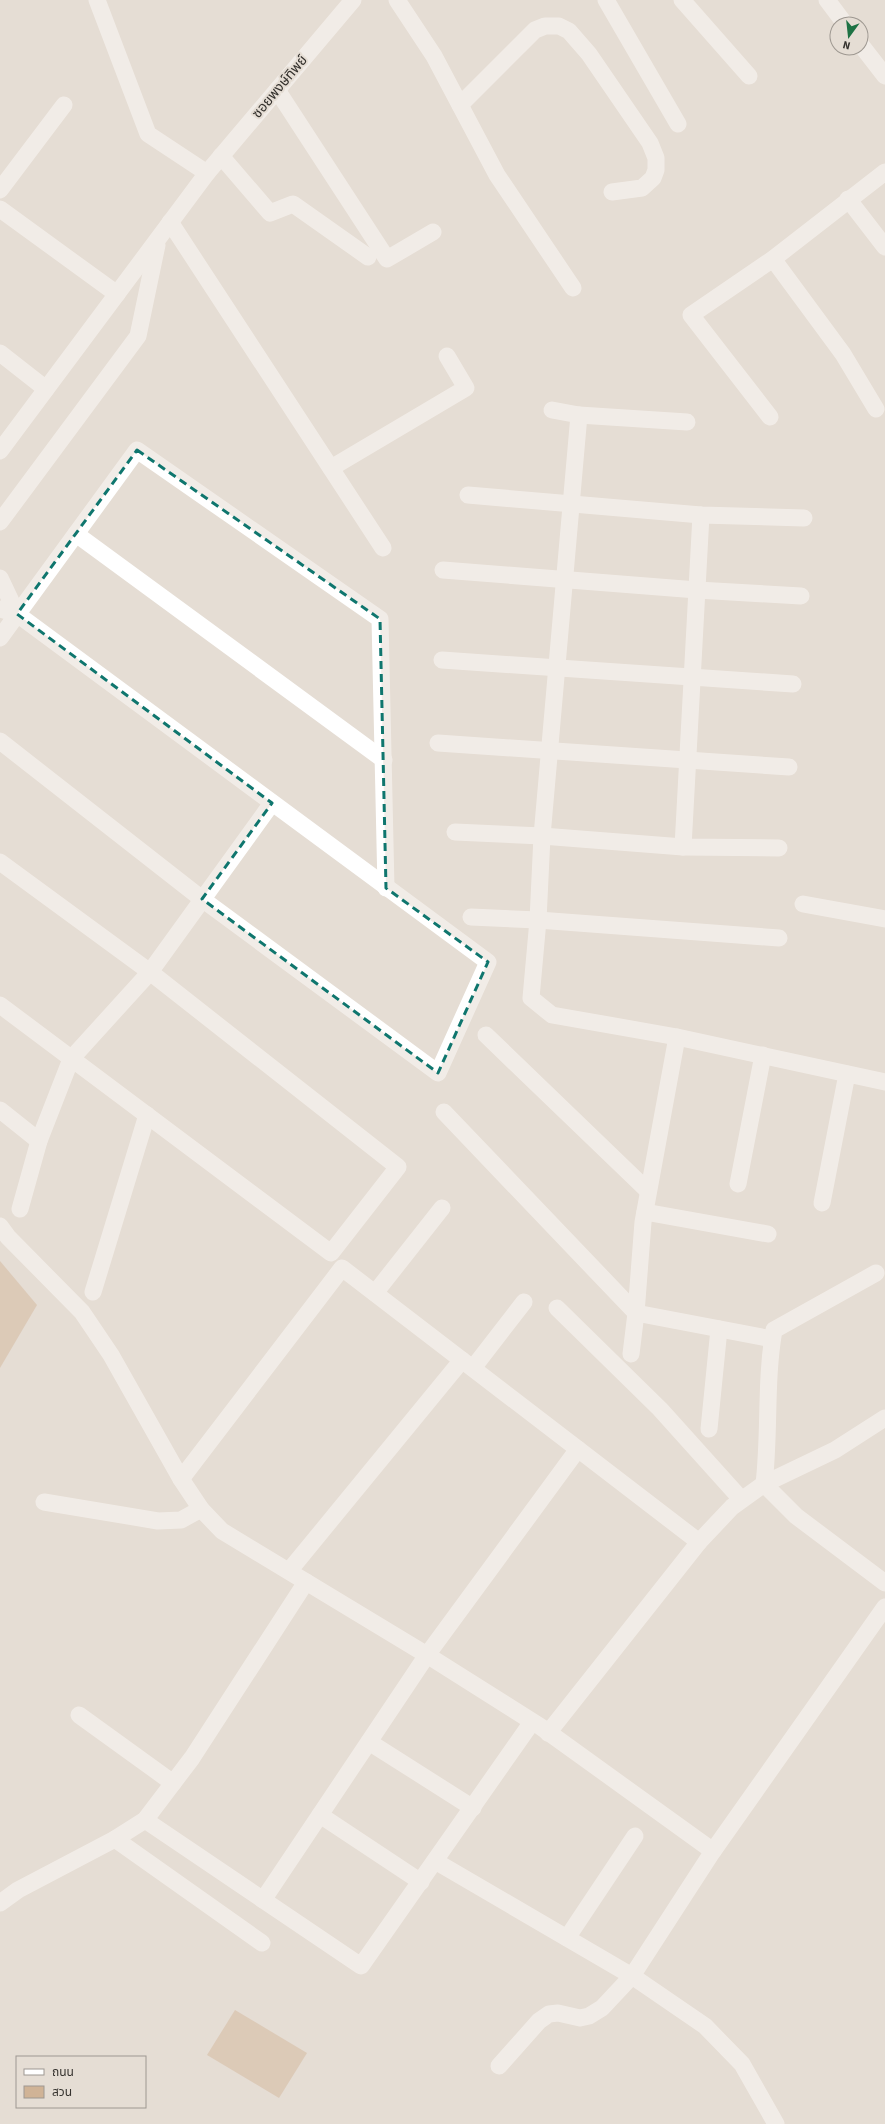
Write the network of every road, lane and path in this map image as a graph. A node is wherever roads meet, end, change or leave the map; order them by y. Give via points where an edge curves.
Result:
1 (97, 0) edge
2 (354, 0) edge
3 (397, 0) edge
4 (606, 0) edge
5 (682, 0) edge
6 (826, 0) edge
7 (839, 16) edge
8 (869, 55) edge
9 (749, 76) dead end
10 (885, 76) edge
11 (277, 90) junction
12 (64, 105) dead end
13 (460, 106) junction
14 (678, 124) dead end
15 (221, 156) junction
16 (885, 172) edge
17 (207, 173) junction
18 (0, 190) edge
19 (612, 192) dead end
20 (848, 199) junction
21 (0, 209) edge
22 (170, 222) junction
23 (433, 232) dead end
24 (158, 239) junction
25 (885, 247) edge
26 (368, 257) dead end
27 (773, 259) junction
28 (573, 288) dead end
29 (117, 294) junction
30 (0, 352) edge
31 (447, 356) dead end
32 (46, 389) junction
33 (876, 409) dead end
34 (552, 410) dead end
35 (579, 415) junction
36 (770, 417) dead end
37 (687, 422) dead end
38 (0, 451) edge
39 (331, 468) junction
40 (468, 495) dead end
41 (571, 503) junction
42 (701, 516) junction
43 (804, 518) dead end
44 (0, 522) edge
45 (76, 534) junction
46 (383, 548) dead end
47 (442, 570) dead end
48 (0, 578) edge
49 (564, 579) junction
50 (697, 590) junction
51 (801, 596) dead end
52 (0, 609) edge
53 (17, 614) junction
54 (0, 638) edge
55 (442, 660) dead end
56 (556, 667) junction
57 (691, 677) junction
58 (793, 684) dead end
59 (0, 741) edge
60 (438, 743) dead end
61 (549, 750) junction
62 (687, 759) junction
63 (384, 760) junction
64 (789, 767) dead end
65 (272, 803) junction
66 (455, 832) dead end
67 (542, 836) junction
68 (683, 847) junction
69 (779, 848) dead end
70 (0, 862) edge
71 (386, 888) junction
72 (202, 899) junction
73 (803, 904) dead end
74 (471, 917) dead end
75 (885, 919) edge
76 (538, 920) junction
77 (779, 938) dead end
78 (150, 972) junction
79 (0, 1005) edge
80 (486, 1034) dead end
81 (677, 1037) junction
82 (763, 1056) junction
83 (71, 1059) junction
84 (847, 1074) junction
85 (885, 1082) edge
86 (0, 1110) edge
87 (444, 1112) dead end
88 (147, 1116) junction
89 (39, 1141) junction
90 (738, 1184) dead end
91 (648, 1190) junction
92 (822, 1203) dead end
93 (442, 1208) dead end
94 (20, 1209) dead end
95 (645, 1212) junction
96 (0, 1226) edge
97 (768, 1234) dead end
98 (876, 1273) dead end
99 (93, 1292) dead end
100 (375, 1293) junction
101 (524, 1302) dead end
102 (557, 1308) dead end
103 (636, 1313) junction
104 (719, 1329) junction
105 (772, 1339) junction
106 (631, 1354) dead end
107 (468, 1364) junction
108 (885, 1418) edge
109 (709, 1429) dead end
110 (578, 1449) junction
111 (181, 1479) junction
112 (764, 1484) junction
113 (741, 1499) junction
114 (44, 1502) dead end
115 (201, 1509) junction
116 (699, 1542) junction
117 (289, 1571) junction
118 (306, 1582) junction
119 (885, 1583) edge
120 (885, 1607) edge
121 (427, 1655) junction
122 (79, 1715) dead end
123 (532, 1722) junction
124 (548, 1733) junction
125 (369, 1742) junction
126 (173, 1783) junction
127 (473, 1808) junction
128 (320, 1815) junction
129 (145, 1820) junction
130 (635, 1836) dead end
131 (115, 1839) junction
132 (713, 1851) junction
133 (436, 1862) junction
134 (421, 1882) junction
135 (263, 1900) junction
136 (0, 1903) edge
137 (567, 1938) junction
138 (262, 1944) dead end
139 (632, 1976) junction
140 (499, 2066) dead end
141 (776, 2124) edge

1 - 17 street via 148,134
2 - 11 street, ซอยพงษ์ทิพย์
3 - 13 street via 434,56
4 - 14 street
5 - 9 street
6 - 7 street
8 - 10 street
11 - 15 street, ซอยพงษ์ทิพย์
11 - 23 street via 387,259
12 - 18 street
13 - 19 street via 535,30 545,26 559,26 569,31 590,54 650,142 656,158 653,178 642,188
13 - 28 street via 497,175
15 - 17 street, ซอยพงษ์ทิพย์
15 - 26 street via 270,212 293,204
16 - 20 street
17 - 22 street, ซอยพงษ์ทิพย์
20 - 25 street
20 - 27 street
21 - 29 street
22 - 24 street, ซอยพงษ์ทิพย์
22 - 39 street
24 - 29 street, ซอยพงษ์ทิพย์
24 - 44 street via 138,336
27 - 33 street via 843,354
27 - 36 street via 691,315
29 - 32 street, ซอยพงษ์ทิพย์
30 - 32 street
31 - 39 street via 466,388
32 - 38 street, ซอยพงษ์ทิพย์
34 - 35 street
35 - 37 street
35 - 41 street
39 - 46 street
40 - 41 street
41 - 42 street
41 - 49 street
42 - 43 street
42 - 50 street
45 - 53 street
45 - 63 street
45 - 63 street via 137,450 380,619
47 - 49 street
48 - 53 street
49 - 50 street
49 - 56 street
50 - 51 street
50 - 57 street
52 - 53 street
53 - 54 street
53 - 65 street
55 - 56 street
56 - 57 street
56 - 61 street
57 - 58 street
57 - 62 street
59 - 72 street
60 - 61 street
61 - 62 street
61 - 67 street
62 - 64 street
62 - 68 street
63 - 71 street
65 - 71 street
65 - 72 street
66 - 67 street
67 - 68 street
67 - 76 street
68 - 69 street
70 - 78 street
71 - 72 street via 488,962 438,1073
72 - 78 street
73 - 75 street
74 - 76 street
76 - 77 street
76 - 81 street via 531,998 552,1015
78 - 83 street
78 - 88 street via 398,1167 331,1253
79 - 83 street
80 - 91 street
81 - 82 street
81 - 91 street
82 - 84 street
82 - 90 street
83 - 88 street
83 - 89 street
84 - 85 street
84 - 92 street
86 - 89 street
87 - 103 street
88 - 99 street
89 - 94 street
91 - 95 street
93 - 100 street
95 - 97 street
95 - 103 street
96 - 111 street via 82,1312 111,1355
98 - 105 street via 774,1330
100 - 107 street
100 - 111 street via 342,1268
101 - 107 street
102 - 113 street via 660,1409
103 - 104 street
103 - 106 street
104 - 105 street
104 - 109 street
105 - 112 street
107 - 110 street
107 - 117 street
108 - 112 street via 835,1450
110 - 116 street
110 - 121 street
111 - 115 street
112 - 113 street
112 - 119 street via 796,1516
113 - 116 street
114 - 115 street via 158,1521 181,1520
115 - 117 street via 222,1531
116 - 124 street
117 - 118 street
118 - 121 street
118 - 126 street via 192,1758
120 - 132 street
121 - 123 street
121 - 125 street
122 - 126 street
123 - 124 street
123 - 127 street
124 - 132 street
125 - 127 street
125 - 128 street
126 - 129 street
127 - 133 street
128 - 134 street
128 - 135 street
129 - 131 street
129 - 135 street
130 - 137 street
131 - 136 street via 18,1890
131 - 138 street
132 - 139 street
133 - 134 street
133 - 137 street
134 - 135 street via 361,1966
137 - 139 street
139 - 140 street via 602,2008 589,2016 580,2018 558,2013 549,2014 539,2021
139 - 141 street via 705,2026 742,2064

